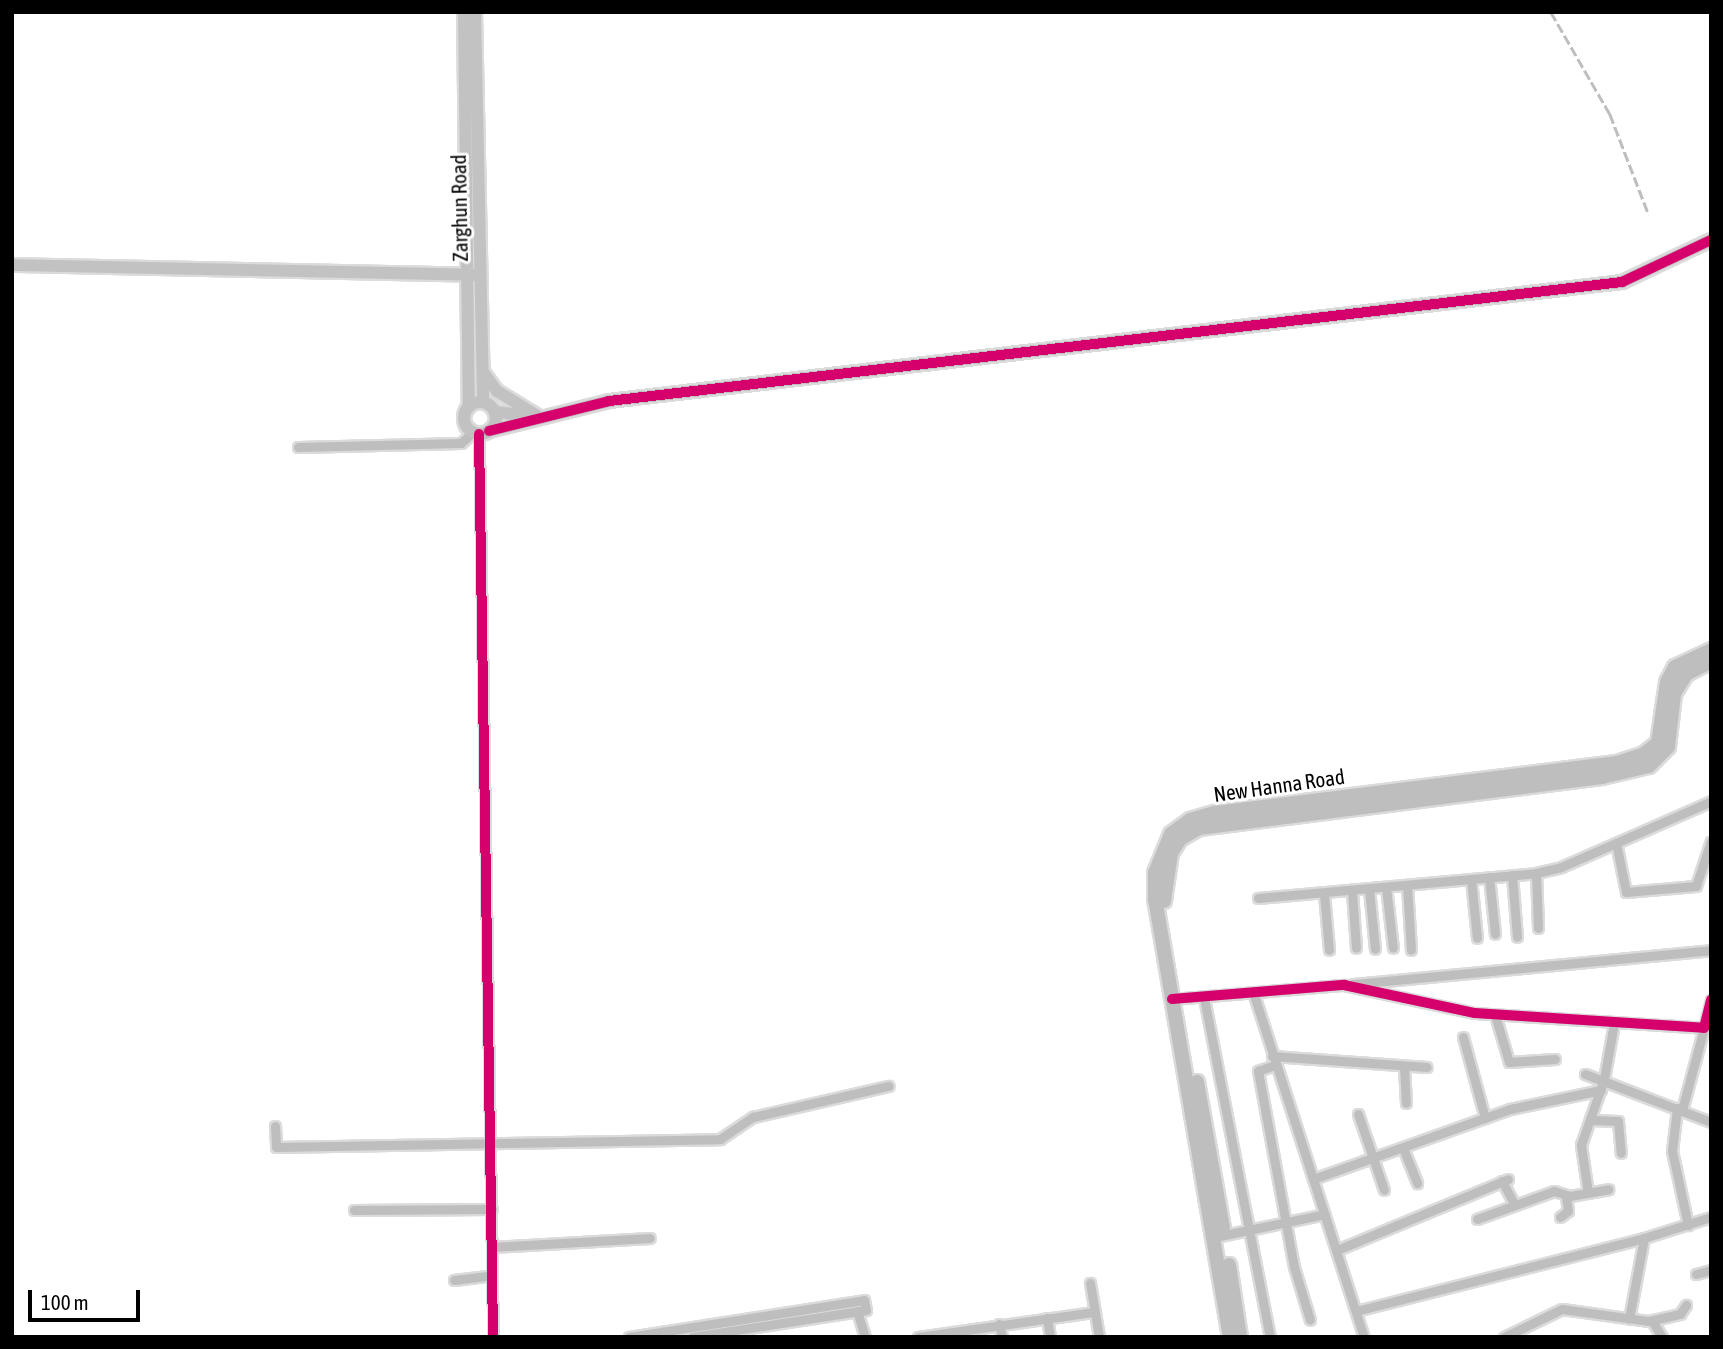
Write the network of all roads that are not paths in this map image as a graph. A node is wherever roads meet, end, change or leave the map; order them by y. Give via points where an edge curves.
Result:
1 (464, 12) edge
2 (475, 12) edge
3 (1711, 240) edge
4 (12, 265) edge
5 (474, 275) junction
6 (483, 371) junction
7 (484, 402) junction
8 (469, 407) junction
9 (495, 412) junction
10 (539, 415) junction
11 (480, 432) junction
12 (298, 447) dead end
13 (1711, 650) edge
14 (1711, 662) edge
15 (1711, 801) edge
16 (1711, 841) edge
17 (1616, 843) junction
18 (1536, 873) junction
19 (1512, 875) junction
20 (1489, 877) junction
21 (1471, 879) junction
22 (1407, 885) junction
23 (1386, 887) junction
24 (1369, 889) junction
25 (1352, 891) junction
26 (1324, 894) junction
27 (1258, 898) dead end
28 (1538, 928) dead end
29 (1495, 933) dead end
30 (1517, 937) dead end
31 (1477, 938) dead end
32 (1356, 948) dead end
33 (1393, 948) dead end
34 (1375, 949) dead end
35 (1329, 950) dead end
36 (1411, 950) dead end
37 (1711, 950) edge
38 (1345, 985) junction
39 (1254, 995) junction
40 (1204, 998) junction
41 (1177, 999) junction
42 (1711, 1000) edge
43 (1495, 1015) junction
44 (1614, 1023) junction
45 (1707, 1027) edge
46 (1463, 1037) dead end
47 (1555, 1059) dead end
48 (1274, 1060) junction
49 (1404, 1066) junction
50 (1427, 1068) dead end
51 (1585, 1074) dead end
52 (1604, 1079) junction
53 (888, 1086) dead end
54 (1601, 1090) junction
55 (1406, 1103) dead end
56 (1680, 1109) junction
57 (1357, 1114) dead end
58 (1485, 1118) junction
59 (1591, 1120) junction
60 (1711, 1122) edge
61 (275, 1126) dead end
62 (491, 1144) junction
63 (1403, 1148) junction
64 (1621, 1153) dead end
65 (1374, 1160) junction
66 (1313, 1180) junction
67 (1417, 1183) dead end
68 (1608, 1189) dead end
69 (1384, 1190) dead end
70 (1588, 1193) junction
71 (1566, 1196) junction
72 (1515, 1205) junction
73 (492, 1209) junction
74 (354, 1210) dead end
75 (1325, 1214) junction
76 (1560, 1217) dead end
77 (1711, 1217) edge
78 (1477, 1219) dead end
79 (1286, 1223) junction
80 (1688, 1225) junction
81 (1248, 1232) junction
82 (1219, 1237) junction
83 (650, 1238) dead end
84 (1644, 1238) junction
85 (492, 1247) junction
86 (1337, 1250) junction
87 (1711, 1270) edge
88 (1696, 1274) dead end
89 (492, 1275) junction
90 (454, 1280) dead end
91 (1090, 1283) dead end
92 (1686, 1305) dead end
93 (857, 1311) junction
94 (1356, 1311) junction
95 (1094, 1312) junction
96 (1046, 1318) junction
97 (1629, 1319) junction
98 (1310, 1320) dead end
99 (1652, 1321) junction
100 (999, 1324) junction
101 (493, 1337) edge
102 (629, 1337) edge
103 (692, 1337) edge
104 (865, 1337) edge
105 (918, 1337) edge
106 (1002, 1337) edge
107 (1050, 1337) edge
108 (1099, 1337) edge
109 (1230, 1337) edge
110 (1240, 1337) edge
111 (1270, 1337) edge
112 (1364, 1337) edge
113 (1504, 1337) edge
114 (1662, 1337) edge

1 - 5 street
2 - 5 street, Zarghun Road
3 - 10 street via 1622,282 609,401
4 - 5 street
5 - 6 street, Zarghun Road
5 - 8 street
6 - 7 street, Zarghun Road
6 - 10 street via 497,391
7 - 8 street
7 - 9 street
8 - 11 street via 464,421
9 - 10 street
9 - 11 street
10 - 11 street
11 - 12 street via 461,443
11 - 62 street
13 - 41 main road, New Hanna Road via 1675,667 1667,682 1658,743 1644,754 1617,763 1215,813 1190,820 1171,834 1155,873 1154,900
14 - 41 main road, New Hanna Road via 1686,674 1674,694 1668,747 1662,756 1634,772 1199,828 1180,839 1166,870 1163,895
15 - 17 street
16 - 17 street via 1696,886 1626,892
17 - 18 street
18 - 19 street
18 - 28 street
19 - 20 street
19 - 30 street
20 - 21 street
20 - 29 street
21 - 22 street
21 - 31 street
22 - 23 street
22 - 36 street
23 - 24 street
23 - 33 street
24 - 25 street
24 - 34 street
25 - 26 street
25 - 32 street
26 - 27 street
26 - 35 street
37 - 38 street
38 - 39 street
38 - 43 street
39 - 40 street
39 - 48 street
40 - 41 street
40 - 81 street
41 - 82 main road, New Hanna Road
42 - 45 street
43 - 44 street
43 - 47 street via 1509,1062
44 - 45 street
44 - 52 street
45 - 56 street
46 - 58 street
48 - 49 street
48 - 66 street
48 - 79 street via 1258,1071
49 - 50 street
49 - 55 street
51 - 52 street
52 - 54 street
52 - 56 street
53 - 62 street via 753,1117 720,1139
54 - 58 street
54 - 59 street
56 - 60 street
56 - 80 street via 1672,1151
57 - 65 street
58 - 63 street
59 - 64 street via 1619,1122
59 - 70 street via 1580,1154
61 - 62 street via 276,1147
62 - 73 street
63 - 65 street
63 - 67 street
65 - 66 street
65 - 69 street
66 - 75 street
68 - 70 street
70 - 71 street
71 - 72 street via 1554,1191
71 - 76 street via 1568,1211
72 - 78 street
72 - 86 street via 1505,1180
73 - 74 street
73 - 85 street
75 - 79 street
75 - 86 street
77 - 80 street
79 - 81 street
79 - 98 street
80 - 84 street
81 - 82 street
81 - 111 street
82 - 109 main road, New Hanna Road
82 - 110 main road, New Hanna Road
83 - 85 street
84 - 94 street
84 - 97 street
85 - 89 street
86 - 94 street
87 - 88 street
89 - 90 street
89 - 101 street
91 - 95 street
92 - 99 street via 1680,1314
93 - 102 street via 866,1310 864,1300
93 - 103 street
93 - 104 street
94 - 112 street
95 - 96 street
95 - 108 street
96 - 100 street
96 - 107 street
97 - 99 street
97 - 113 street via 1562,1310
99 - 114 street
100 - 105 street
100 - 106 street

